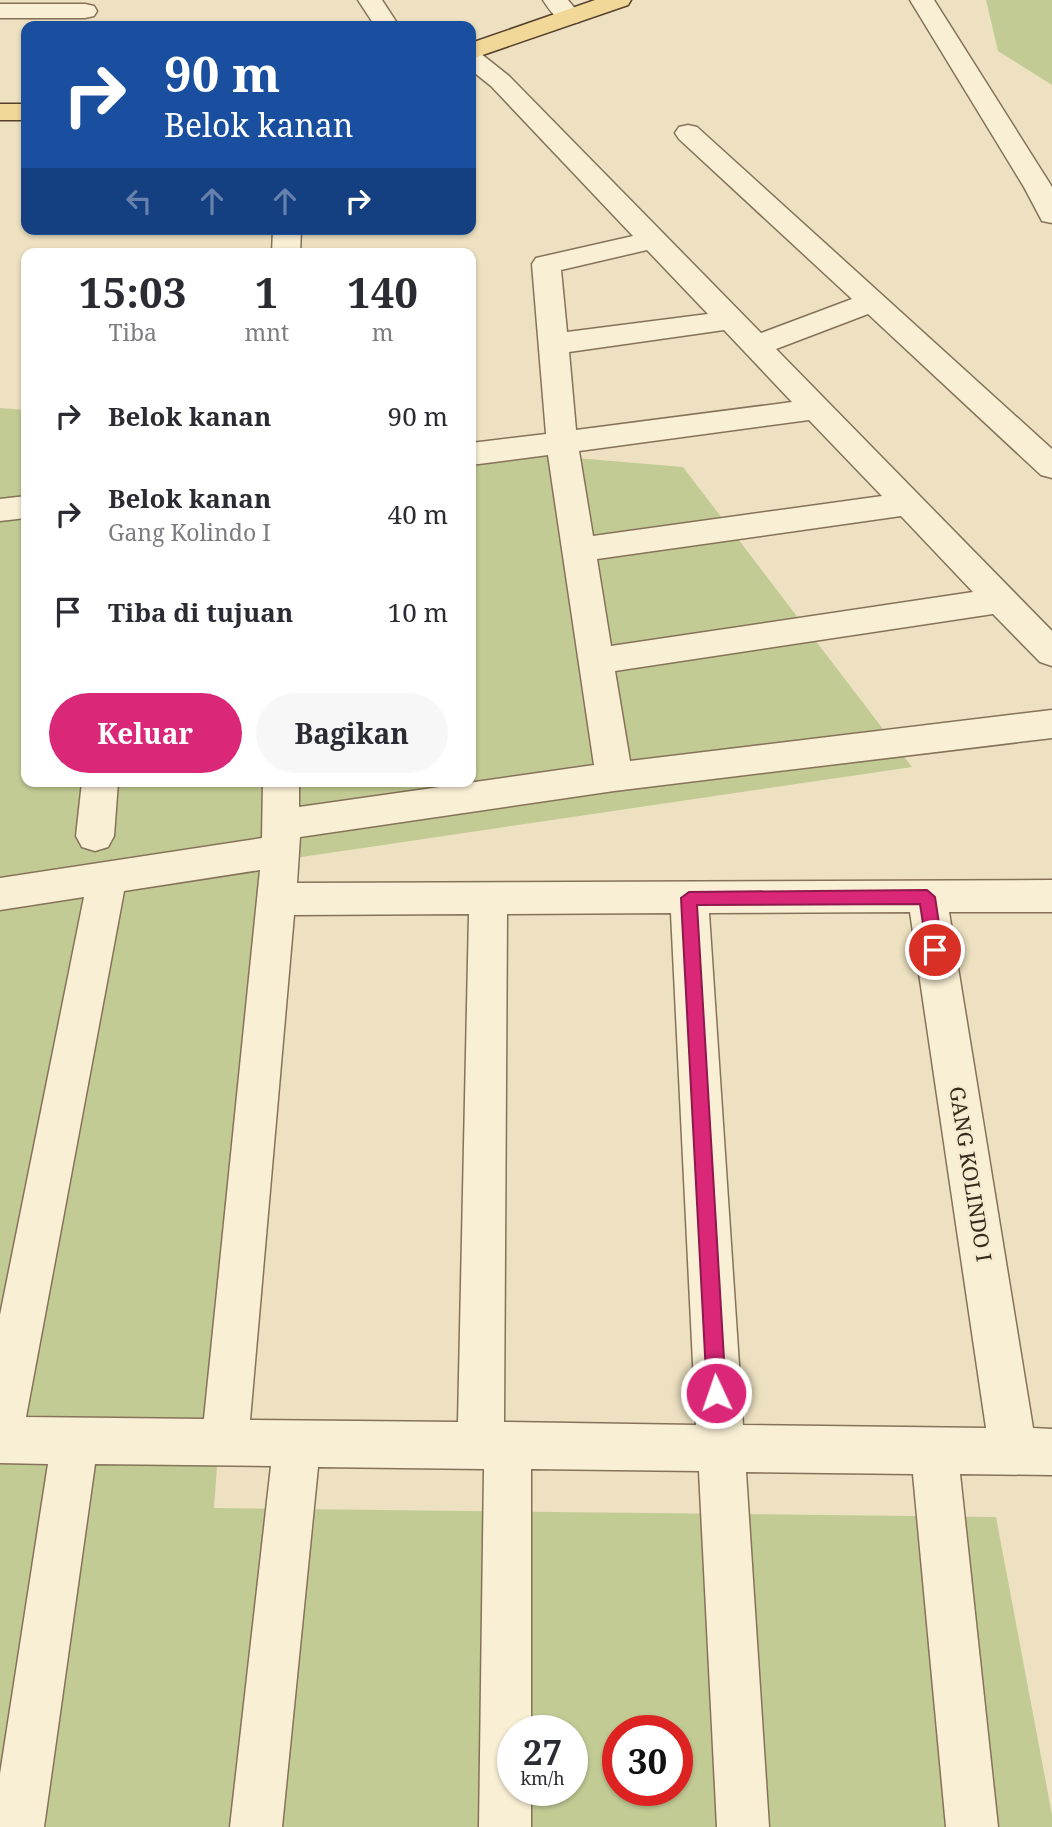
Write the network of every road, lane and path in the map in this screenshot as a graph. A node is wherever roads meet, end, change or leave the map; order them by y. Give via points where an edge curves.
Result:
1 (370, 0) edge
2 (619, 0) edge
3 (922, 0) edge
4 (562, 8) edge
5 (0, 11) edge
6 (85, 12) edge
7 (384, 21) edge
8 (476, 49) edge
9 (476, 62) edge
10 (0, 112) edge
11 (21, 112) edge
12 (688, 133) dead end
13 (1052, 215) edge
14 (654, 240) junction
15 (873, 302) junction
16 (731, 320) junction
17 (553, 344) junction
18 (756, 346) junction
19 (817, 409) junction
20 (562, 442) junction
21 (476, 453) edge
22 (1052, 467) edge
23 (909, 504) junction
24 (21, 507) edge
25 (0, 509) edge
26 (580, 550) junction
27 (1001, 600) junction
28 (1052, 653) edge
29 (597, 660) junction
30 (1052, 724) edge
31 (614, 777) junction
32 (100, 787) edge
33 (281, 787) edge
34 (461, 791) edge
35 (95, 836) dead end
36 (281, 838) junction
37 (107, 878) junction
38 (0, 894) edge
39 (927, 897) junction
40 (1052, 897) edge
41 (689, 898) junction
42 (277, 899) junction
43 (488, 899) junction
44 (0, 1430) edge
45 (0, 1440) edge
46 (75, 1441) junction
47 (225, 1442) junction
48 (297, 1443) junction
49 (495, 1446) junction
50 (719, 1448) junction
51 (933, 1451) junction
52 (1032, 1452) edge
53 (18, 1827) edge
54 (256, 1827) edge
55 (505, 1827) edge
56 (743, 1827) edge
57 (972, 1827) edge

1 - 7 street
2 - 4 main road
3 - 13 street
4 - 8 main road
5 - 6 street
9 - 14 street via 500,81
10 - 11 main road
12 - 15 street
14 - 16 street
14 - 17 street via 546,264
15 - 18 street
15 - 22 street
16 - 17 street
16 - 18 street
17 - 20 street
18 - 19 street
19 - 20 street
19 - 23 street
20 - 21 street
20 - 26 street
23 - 26 street
23 - 27 street
24 - 25 street
26 - 29 street
27 - 28 street
27 - 29 street
29 - 31 street
30 - 31 street
31 - 34 street
32 - 35 street
33 - 36 street
34 - 36 street
36 - 37 street
36 - 42 street
37 - 38 street
37 - 44 street
39 - 40 street
39 - 41 street
39 - 52 street, GANG KOLINDO I
41 - 43 street
41 - 50 street
42 - 43 street
42 - 47 street
43 - 49 street
45 - 46 street
46 - 47 street
46 - 53 street
47 - 48 street
48 - 49 street
48 - 54 street
49 - 50 street
49 - 55 street
50 - 51 street
50 - 56 street
51 - 52 street
51 - 57 street

